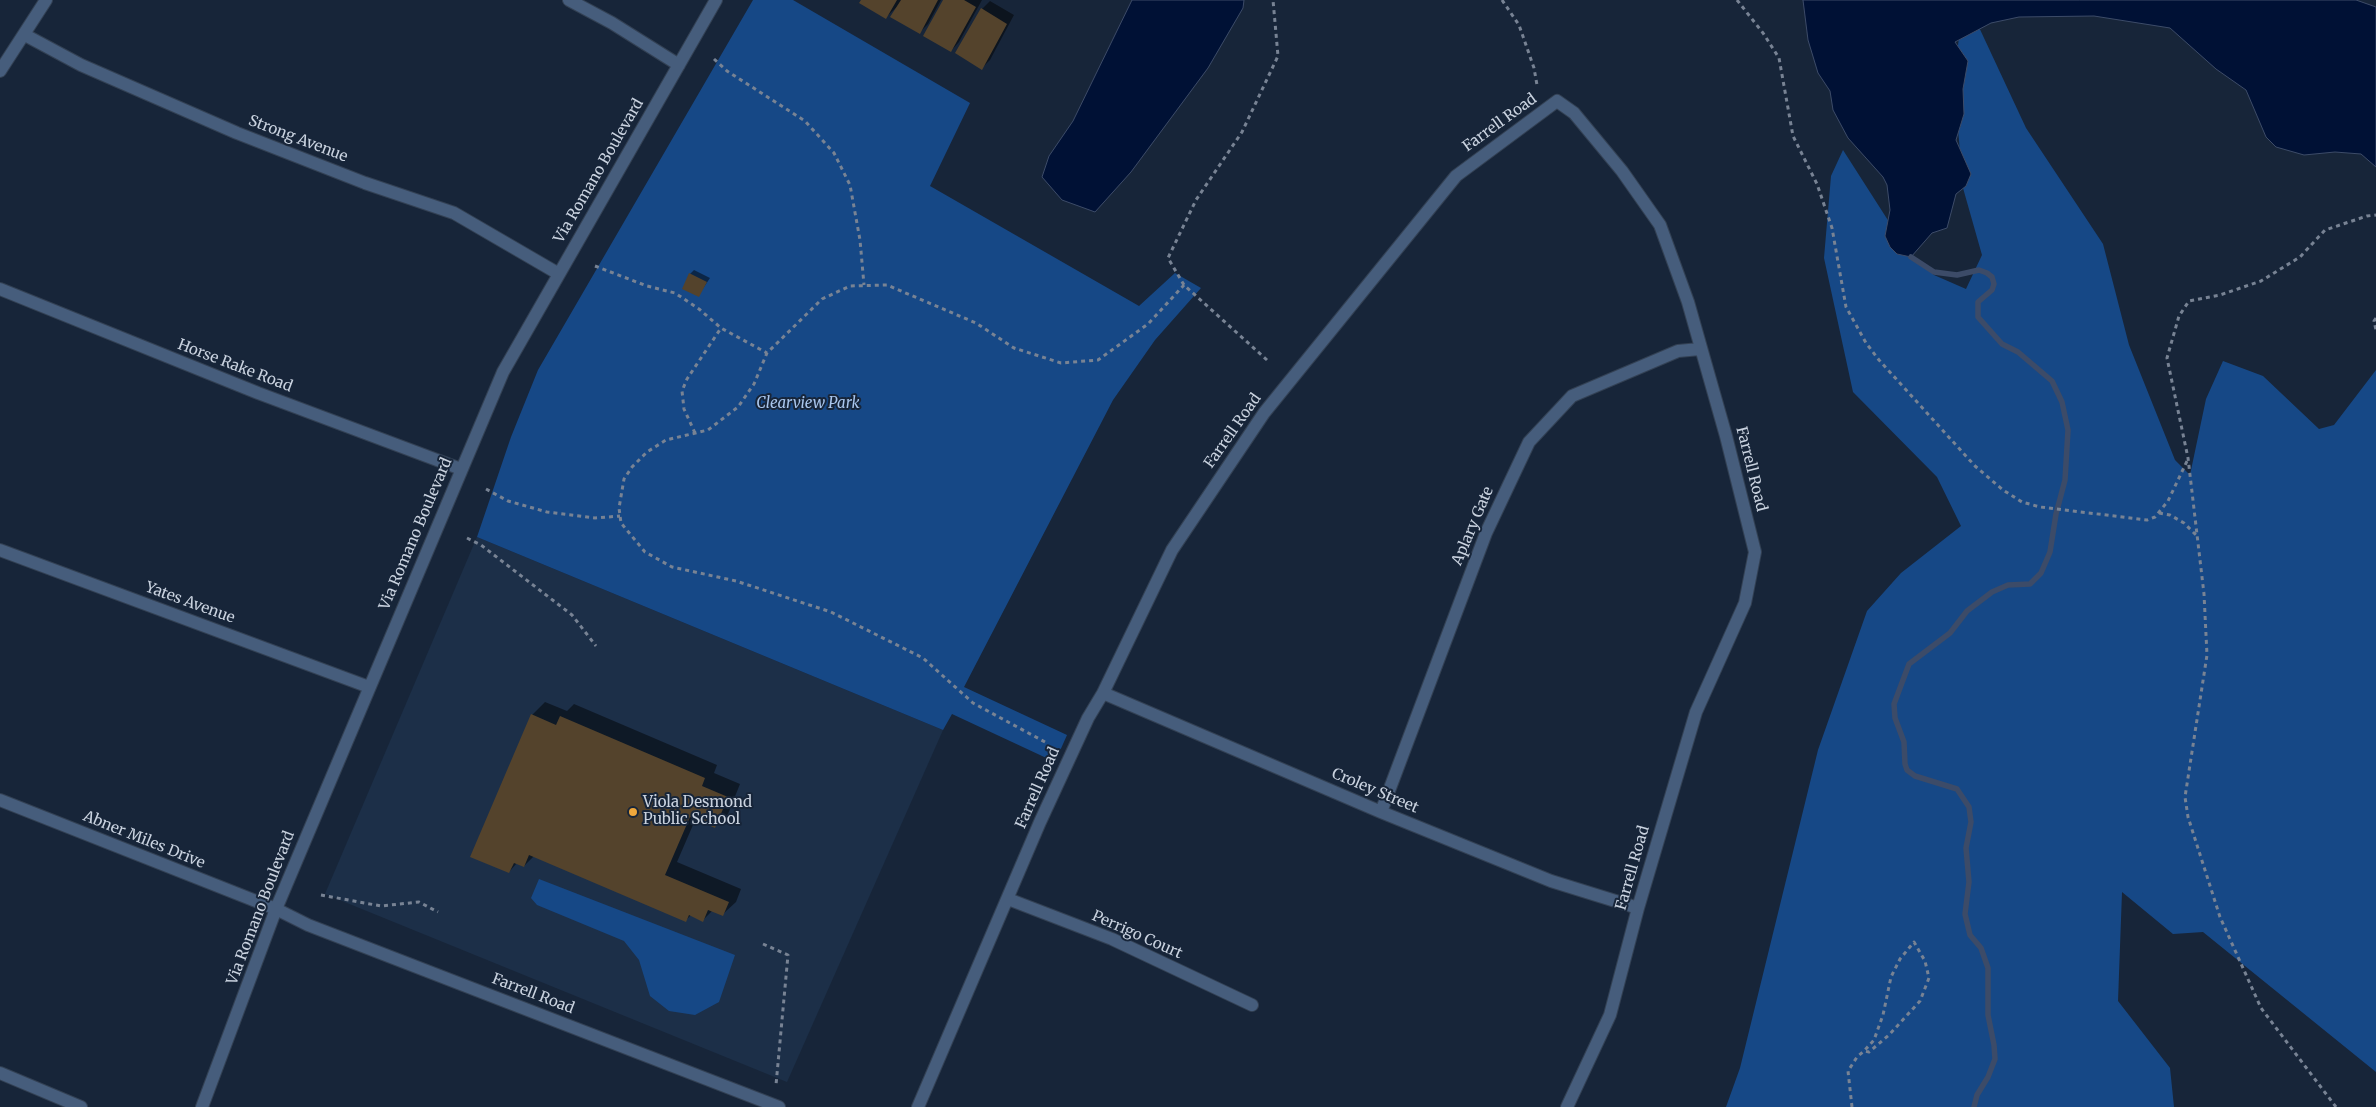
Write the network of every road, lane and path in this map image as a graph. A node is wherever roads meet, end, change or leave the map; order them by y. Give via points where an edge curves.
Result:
1 (46, 0) edge
2 (569, 0) edge
3 (716, 0) edge
4 (1273, 0) edge
5 (1502, 0) edge
6 (1737, 0) edge
7 (25, 35) junction
8 (714, 59) dead end
9 (679, 65) junction
10 (0, 71) edge
11 (1537, 85) dead end
12 (2376, 215) edge
13 (594, 266) dead end
14 (559, 274) junction
15 (1184, 285) junction
16 (864, 286) junction
17 (0, 289) edge
18 (2376, 318) edge
19 (721, 328) junction
20 (2376, 330) edge
21 (1700, 349) junction
22 (767, 354) junction
23 (1267, 360) dead end
24 (695, 433) junction
25 (2188, 458) junction
26 (461, 469) junction
27 (486, 489) dead end
28 (2158, 513) junction
29 (620, 516) junction
30 (2197, 535) junction
31 (467, 538) dead end
32 (0, 550) edge
33 (596, 646) dead end
34 (369, 687) junction
35 (1103, 693) junction
36 (1045, 742) dead end
37 (0, 800) edge
38 (1380, 812) junction
39 (321, 895) dead end
40 (1008, 899) junction
41 (1638, 908) junction
42 (276, 909) junction
43 (438, 912) dead end
44 (763, 944) dead end
45 (1252, 1005) dead end
46 (1864, 1051) junction
47 (0, 1073) edge
48 (776, 1085) dead end
49 (81, 1107) edge
50 (202, 1107) edge
51 (779, 1107) edge
52 (918, 1107) edge
53 (1567, 1107) edge
54 (1852, 1107) edge
55 (2336, 1107) edge

1 - 7 street
2 - 9 street
3 - 9 street, Via Romano Boulevard
4 - 15 path via 1278,56 1242,132 1196,200 1168,258
5 - 11 path via 1519,25
6 - 28 path via 1779,58 1793,136 1826,206 1832,228 1846,307 1879,360 1975,466 2022,502 2147,520
7 - 10 street
7 - 14 street, Strong Avenue via 81,65 237,133 365,183 454,212
8 - 16 path via 727,71 805,121 834,153 850,185
9 - 14 street, Via Romano Boulevard
12 - 25 path via 2326,230 2300,257 2261,281 2220,296 2189,301 2179,316 2167,358
13 - 19 path via 675,293
14 - 26 street, Via Romano Boulevard via 503,372
15 - 16 path via 1148,324 1098,360 1061,363 1014,348 976,323 887,285
15 - 23 path
16 - 22 path via 850,286 822,298
17 - 26 street, Horse Rake Road via 258,393
18 - 20 path
19 - 22 path
19 - 24 path via 682,391 684,409
21 - 35 street, Farrell Road via 1688,302 1660,225 1622,171 1574,113 1556,101 1456,176 1264,413 1172,550
21 - 38 street, Aplary Gate via 1678,351 1572,396 1530,442 1486,533
21 - 41 street, Farrell Road via 1755,552 1745,603 1696,712
22 - 24 path via 754,384 738,407 708,430
24 - 29 path via 666,440 632,466 624,479
25 - 28 path via 2168,501
25 - 30 path
26 - 34 street, Via Romano Boulevard
27 - 29 path via 508,501 547,512 595,518
28 - 30 path via 2170,515
29 - 36 path via 621,523 646,552 672,567 736,581 831,612 923,658 972,702
30 - 55 path via 2207,655 2185,797 2188,817 2220,917 2260,1008
31 - 33 path via 481,545 572,615
32 - 34 street, Yates Avenue
34 - 42 street, Via Romano Boulevard
35 - 38 street, Croley Street
35 - 40 street, Farrell Road via 1088,718 1040,822
37 - 42 street, Abner Miles Drive
38 - 41 street, Croley Street via 1550,881
39 - 43 path via 381,906 419,902
40 - 45 street, Perrigo Court via 1112,940
40 - 52 street, Farrell Road
41 - 53 street, Farrell Road via 1610,1015
42 - 50 street, Via Romano Boulevard
42 - 51 street, Farrell Road
44 - 48 path via 788,955
46 - 46 path via 1874,1040 1891,977 1914,942 1925,961 1929,978 1920,1001 1890,1035 1869,1052
46 - 54 path via 1848,1071
47 - 49 street

